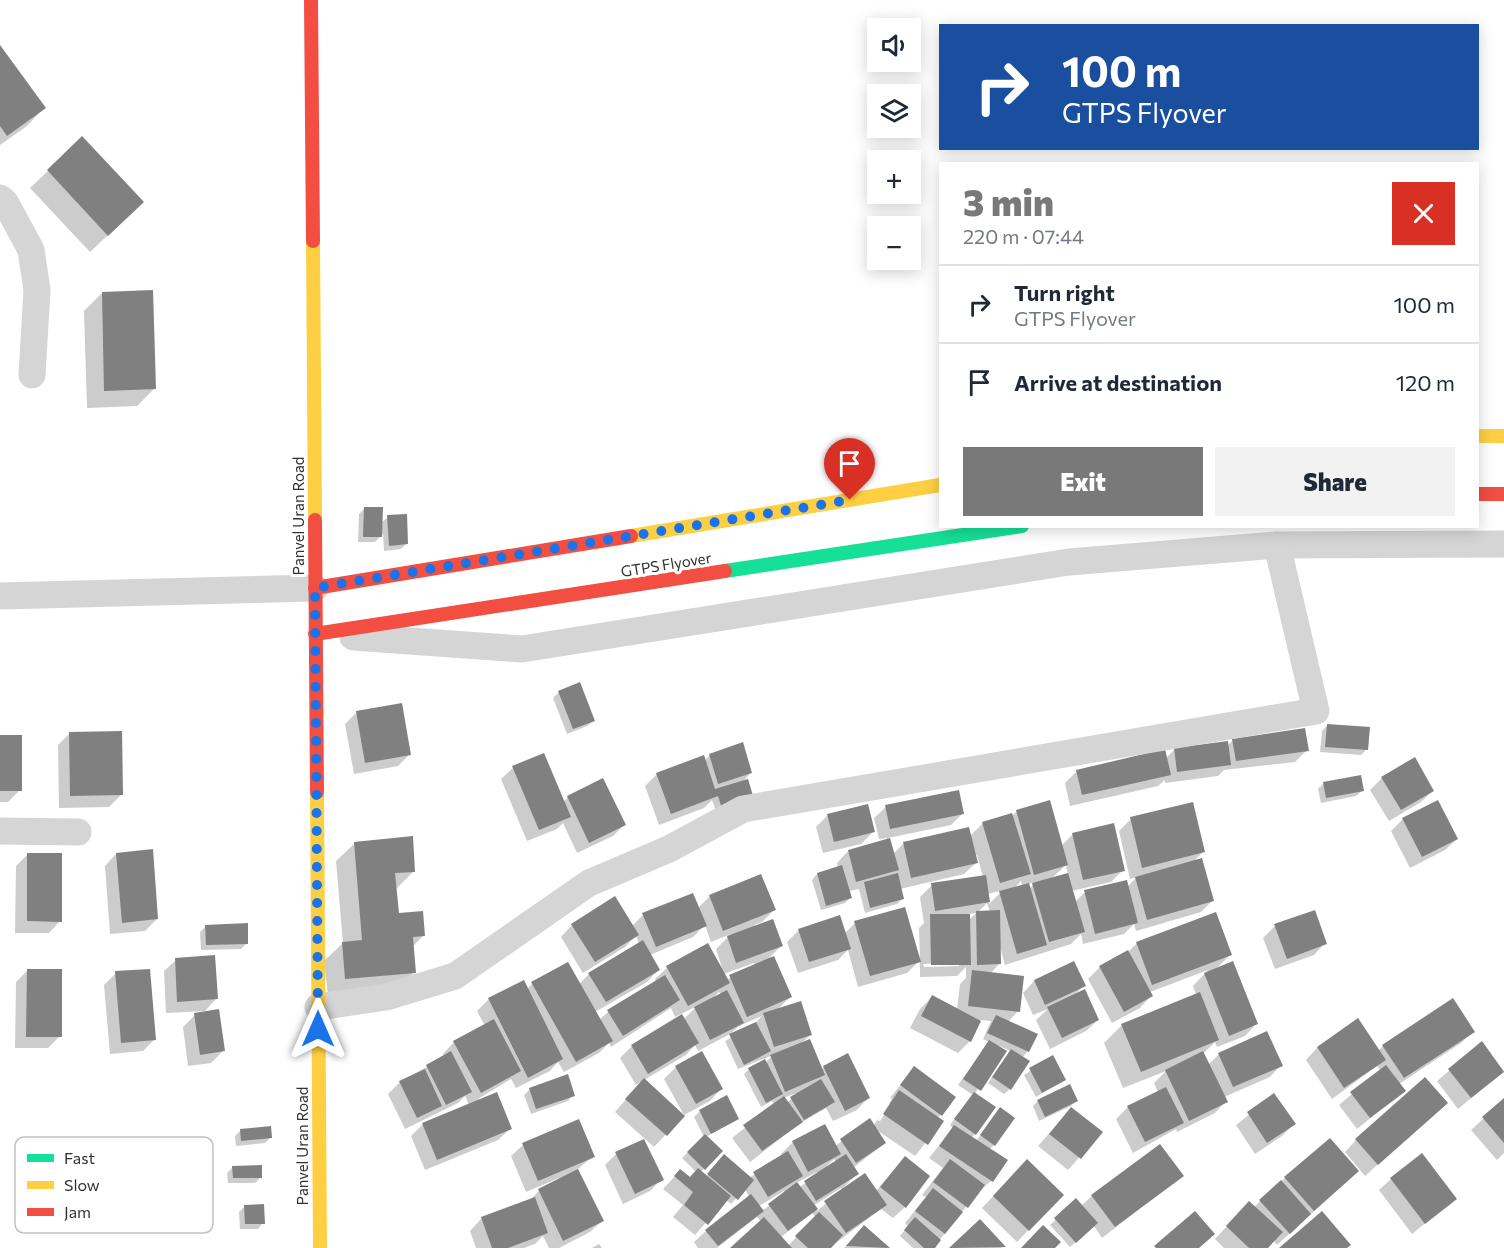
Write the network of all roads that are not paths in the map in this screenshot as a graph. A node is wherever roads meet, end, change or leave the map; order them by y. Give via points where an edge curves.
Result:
1 (311, 0) edge
2 (0, 198) edge
3 (32, 375) dead end
4 (1479, 436) edge
5 (1504, 436) edge
6 (939, 485) edge
7 (1479, 494) edge
8 (1504, 494) edge
9 (1009, 528) edge
10 (1504, 544) edge
11 (1277, 545) junction
12 (315, 588) junction
13 (0, 597) edge
14 (315, 634) junction
15 (0, 831) edge
16 (78, 832) dead end
17 (318, 1007) junction
18 (320, 1248) edge

1 - 12 main road, Panvel Uran Road
2 - 3 street via 31,250 37,290
4 - 5 main road
6 - 12 main road
7 - 8 main road
9 - 14 main road, GTPS Flyover
10 - 11 street
11 - 14 street via 1069,562 522,649
11 - 17 street via 1316,711 743,809 669,849 589,883 455,976 386,997
12 - 13 street
12 - 14 main road, Panvel Uran Road
14 - 17 main road, Panvel Uran Road
15 - 16 street
17 - 18 main road, Panvel Uran Road

